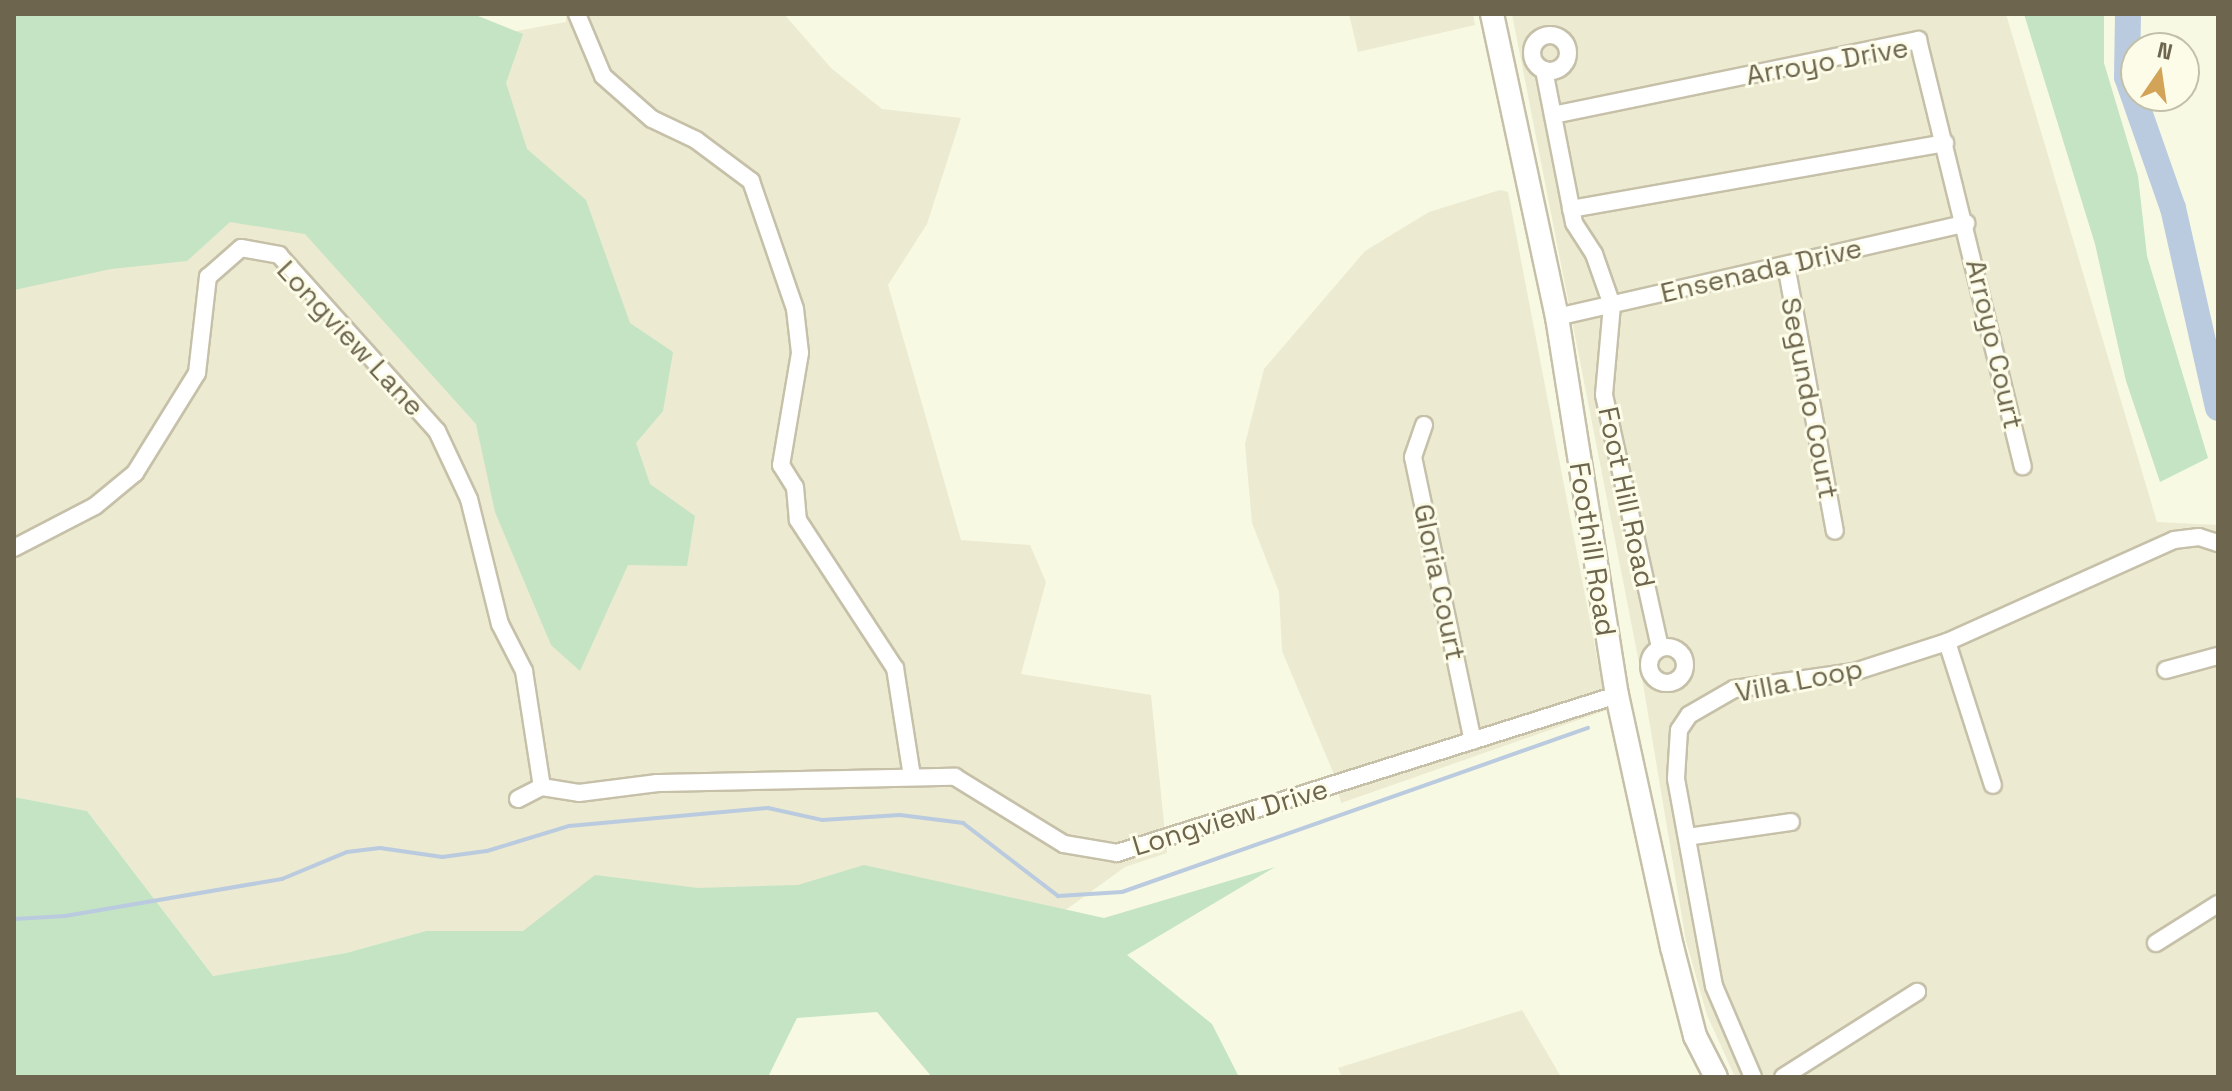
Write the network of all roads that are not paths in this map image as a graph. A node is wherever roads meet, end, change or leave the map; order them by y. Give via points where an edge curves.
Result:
1 (577, 14) edge
2 (1492, 14) edge
3 (1544, 70) dead end
4 (1553, 115) junction
5 (1945, 143) junction
6 (1571, 209) junction
7 (1966, 223) junction
8 (1786, 265) junction
9 (1612, 305) junction
10 (1557, 317) junction
11 (1424, 425) dead end
12 (2023, 466) dead end
13 (1835, 531) dead end
14 (2218, 543) edge
15 (14, 548) edge
16 (1947, 642) junction
17 (1660, 648) dead end
18 (2218, 656) edge
19 (2166, 670) dead end
20 (1617, 695) junction
21 (1473, 741) junction
22 (912, 777) junction
23 (1993, 785) dead end
24 (542, 787) junction
25 (518, 799) dead end
26 (1791, 822) dead end
27 (1687, 837) junction
28 (2218, 904) edge
29 (2156, 943) dead end
30 (1917, 992) dead end
31 (1716, 1077) edge
32 (1753, 1077) edge
33 (1783, 1077) edge

1 - 22 street via 603,76 652,119 696,140 751,181 795,309 800,353 781,465 795,487 798,520 895,668
2 - 10 main road, Foothill Road
3 - 4 street, Foot Hill Road
4 - 5 street, Arroyo Drive via 1918,40
4 - 6 street, Foot Hill Road
5 - 6 street
5 - 7 street, Arroyo Drive
6 - 9 street, Foot Hill Road
7 - 8 street, Ensenada Drive
7 - 12 street, Arroyo Court
8 - 9 street, Ensenada Drive
8 - 13 street, Segundo Court
9 - 10 street, Ensenada Drive
9 - 17 street, Foot Hill Road via 1604,395
10 - 20 main road, Foothill Road
11 - 21 street, Gloria Court via 1413,457
14 - 16 street, Villa Loop via 2199,537 2174,540
15 - 24 street, Longview Lane via 95,506 135,473 197,373 208,277 241,248 279,255 437,431 469,499 500,624 524,671
16 - 23 street
16 - 27 street, Villa Loop via 1854,672 1734,689 1689,715 1676,748
18 - 19 street
20 - 21 street, Longview Drive
20 - 31 main road, Foothill Road via 1695,1036
21 - 22 street, Longview Drive via 1117,853 1064,844 955,777
22 - 24 street, Longview Drive via 657,783 579,793
24 - 25 street
26 - 27 street
27 - 32 street, Villa Loop via 1714,986
28 - 29 street
30 - 33 street

